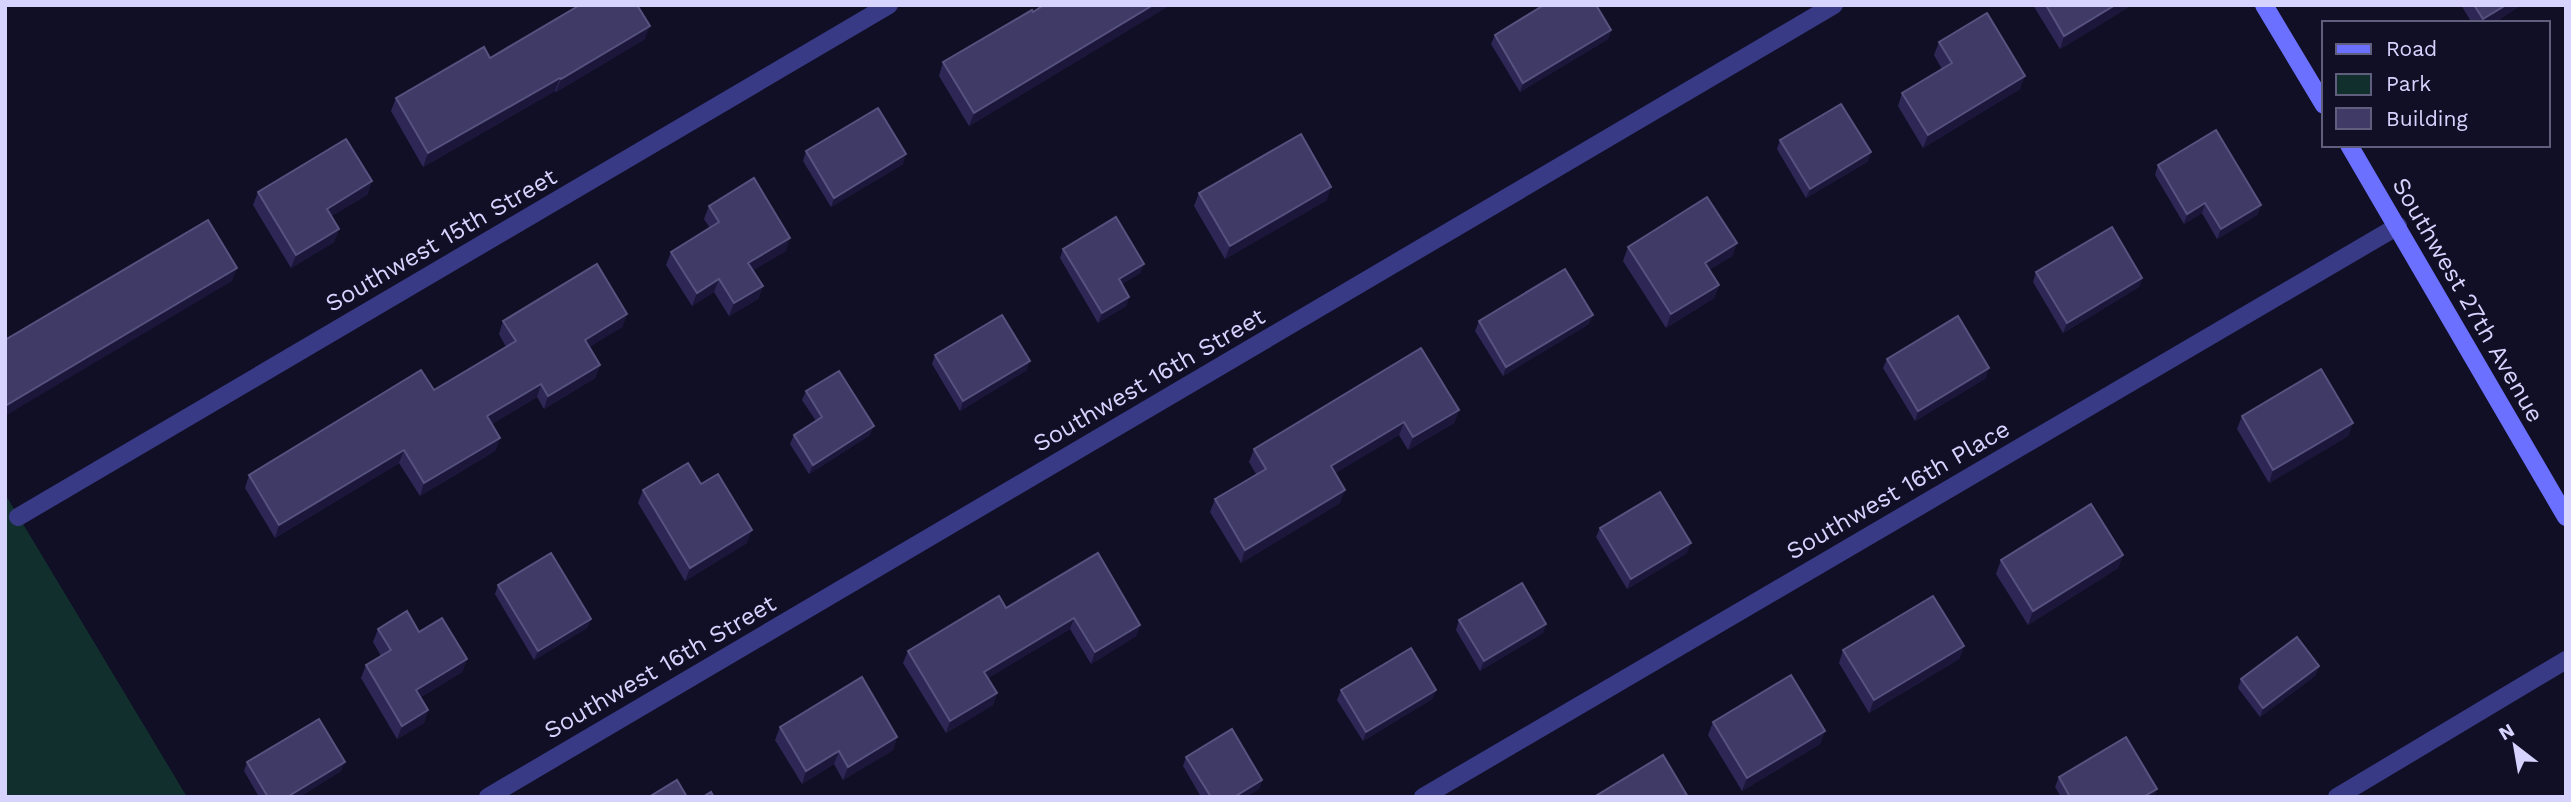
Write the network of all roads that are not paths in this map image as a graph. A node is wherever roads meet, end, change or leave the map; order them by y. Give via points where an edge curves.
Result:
1 (889, 5) edge
2 (1833, 5) edge
3 (2264, 5) edge
4 (2322, 102) edge
5 (2350, 147) edge
6 (2398, 226) junction
7 (18, 517) dead end
8 (2566, 517) edge
9 (2566, 660) edge
10 (488, 797) edge
11 (1423, 797) edge
12 (2337, 797) edge

1 - 7 street, Southwest 15th Street
2 - 10 street, Southwest 16th Street
3 - 4 main road
5 - 6 main road, Southwest 27th Avenue
6 - 8 main road, Southwest 27th Avenue
6 - 11 street, Southwest 16th Place
9 - 12 street

